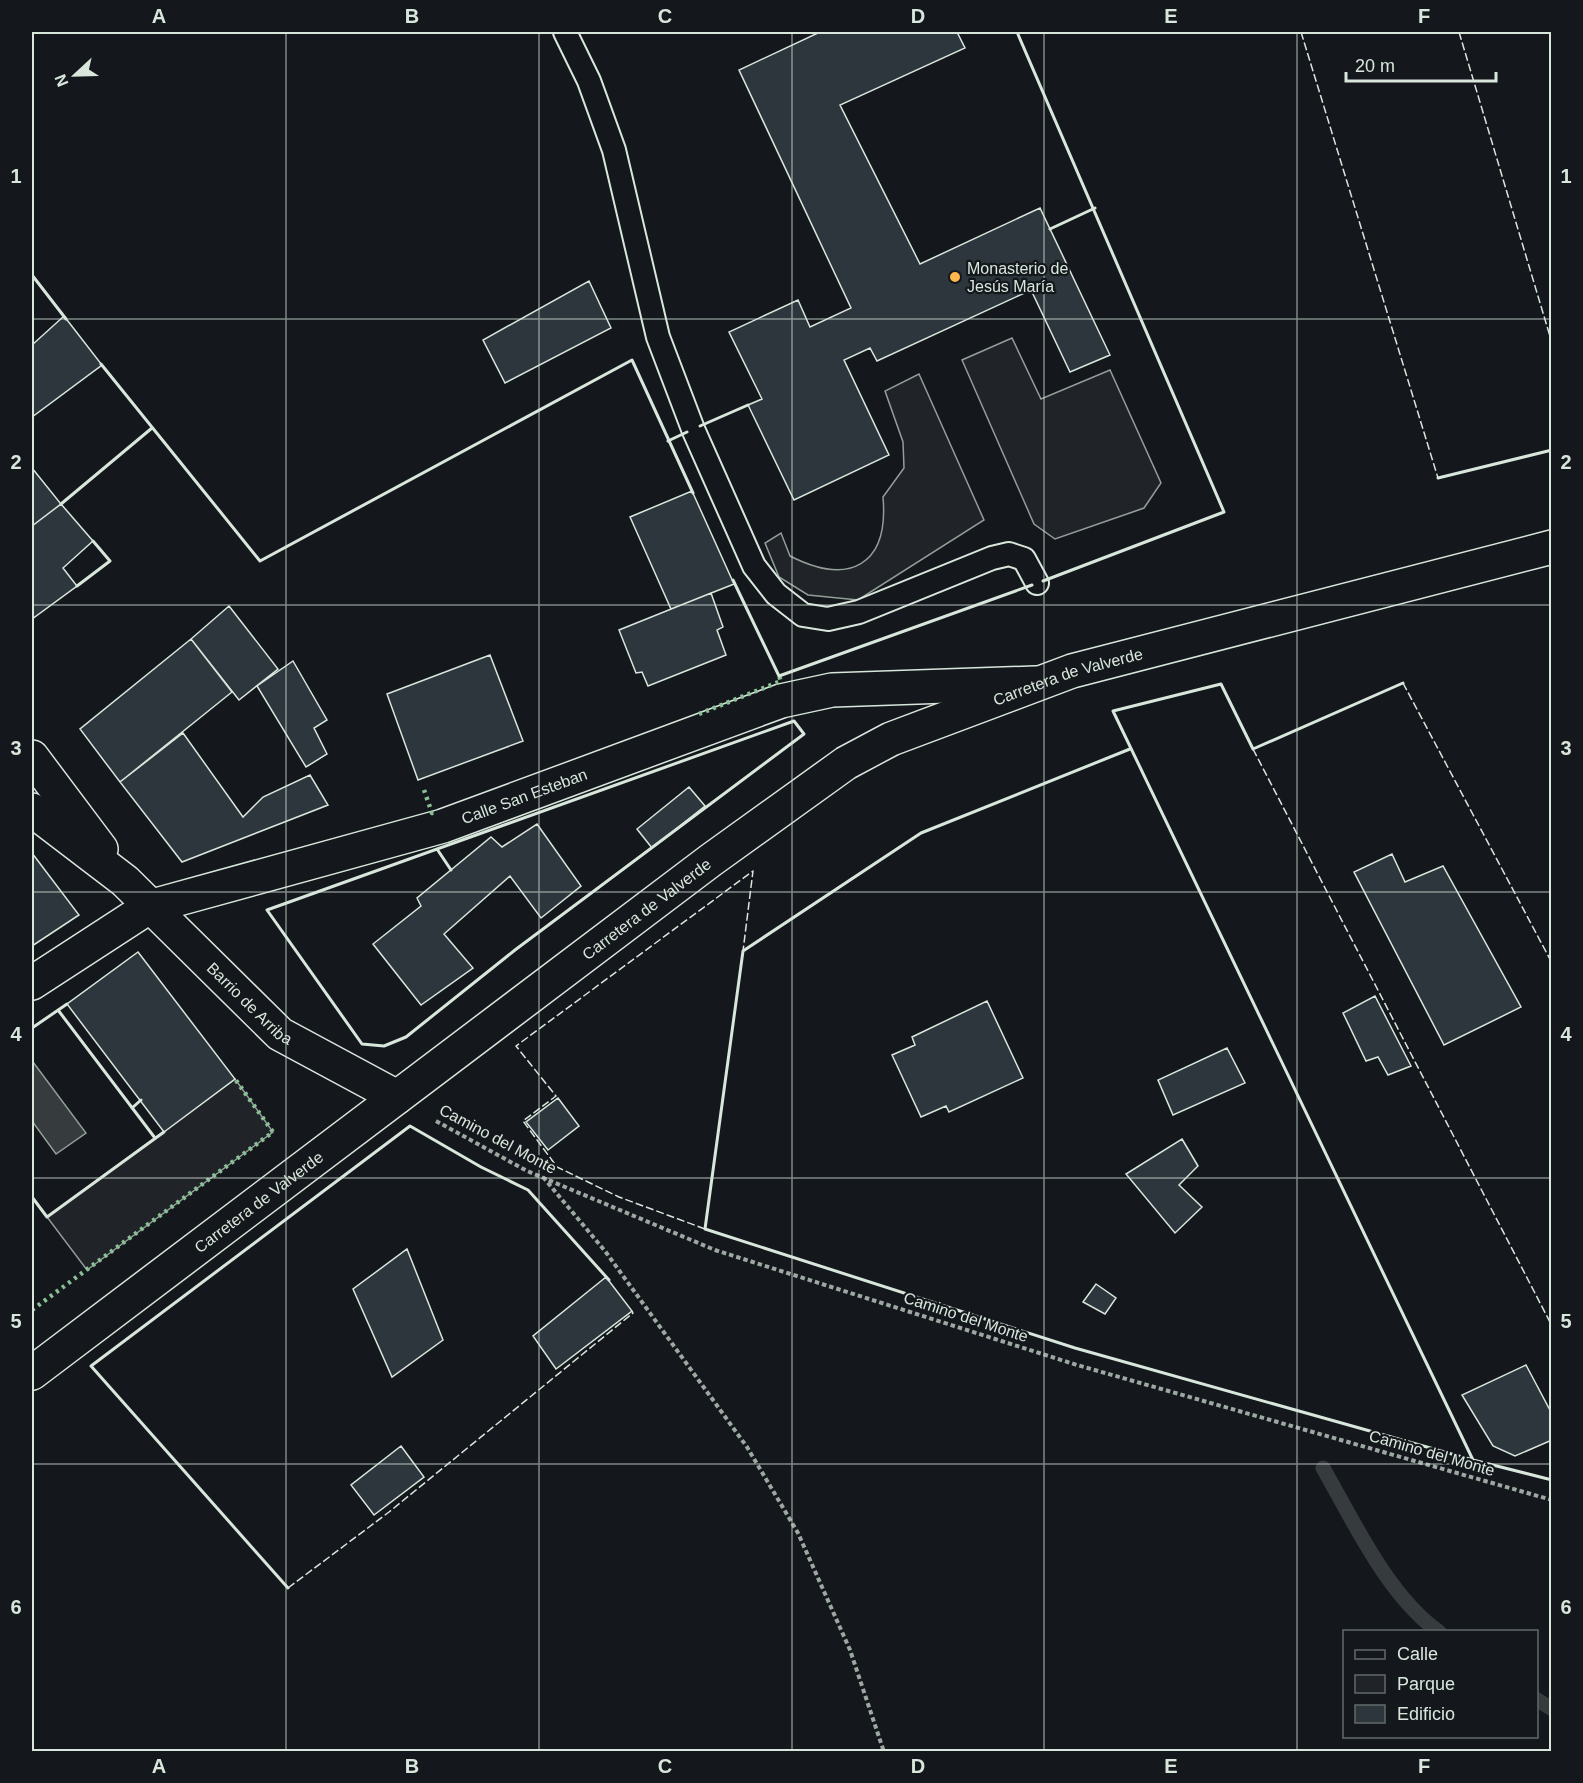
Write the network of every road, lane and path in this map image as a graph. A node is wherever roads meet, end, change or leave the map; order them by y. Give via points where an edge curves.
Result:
1 (565, 32) edge
2 (1551, 547) edge
3 (1037, 583) dead end
4 (1038, 683) junction
5 (32, 757) edge
6 (32, 810) edge
7 (125, 881) junction
8 (150, 907) junction
9 (32, 983) edge
10 (397, 1097) junction
11 (543, 1177) junction
12 (32, 1373) edge
13 (1551, 1500) edge
14 (884, 1752) edge

1 - 3 lane via 589,81 614,150 658,337 693,429 754,566 776,594 803,615 828,619 859,612 1009,554 1024,560
2 - 4 main road, Carretera de Valverde via 1072,670
4 - 8 main road, Calle San Esteban via 832,690 781,701 443,826
4 - 10 main road, Carretera de Valverde via 891,739 846,763
5 - 7 main road, Barrio de Arriba
6 - 7 main road, Barrio de Arriba
7 - 8 main road, Barrio de Arriba
8 - 9 main road, Calle San Esteban
8 - 10 main road, Barrio de Arriba via 280,1034
10 - 11 path, Camino del Monte via 473,1143
10 - 12 main road, Carretera de Valverde
11 - 13 path, Camino del Monte via 726,1254 1077,1365
11 - 14 path via 605,1251 747,1447 807,1554 850,1650

